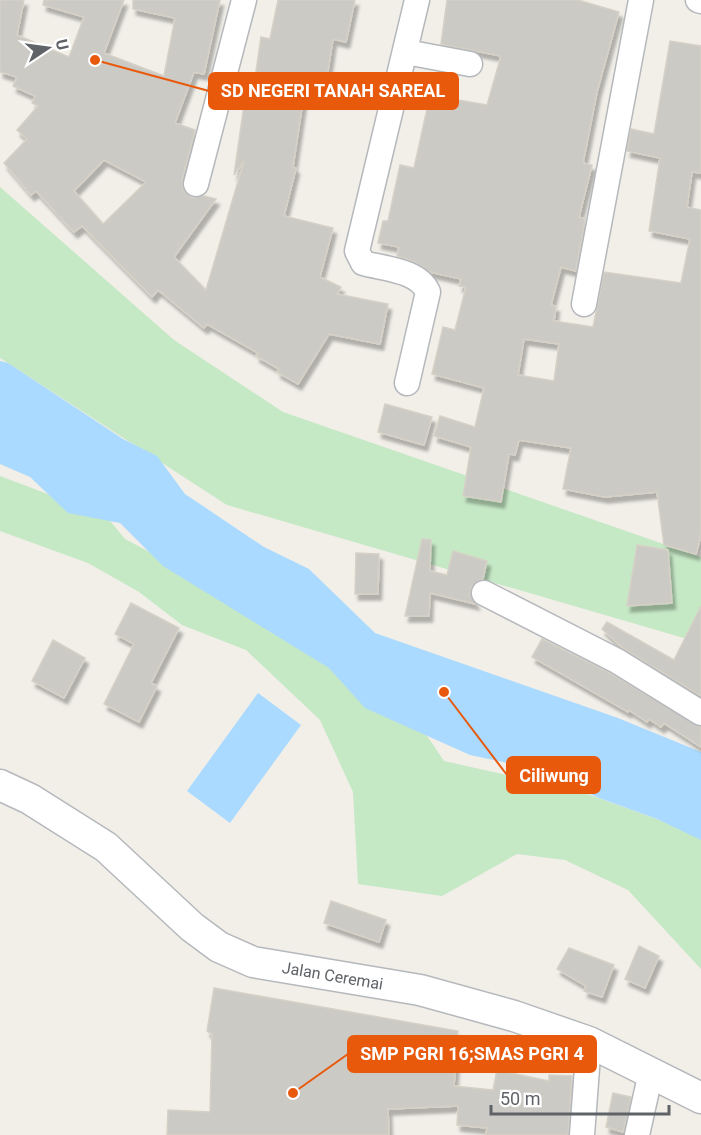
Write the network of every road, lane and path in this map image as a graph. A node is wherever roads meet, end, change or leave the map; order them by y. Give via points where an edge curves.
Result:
1 (244, 0) edge
2 (417, 0) edge
3 (641, 0) edge
4 (406, 52) junction
5 (470, 64) dead end
6 (196, 184) dead end
7 (584, 304) dead end
8 (407, 383) dead end
9 (484, 593) dead end
10 (701, 713) edge
11 (0, 785) edge
12 (589, 1042) junction
13 (651, 1072) junction
14 (701, 1098) edge
15 (582, 1135) edge
16 (637, 1135) edge

1 - 6 street
2 - 4 street
3 - 7 street
4 - 5 street
4 - 8 street via 357,251 363,263 416,277 428,292
9 - 10 street via 617,661
11 - 12 street, Jalan Ceremai via 30,799 106,847 192,927 219,947 253,962 420,990
12 - 13 street, Jalan Ceremai
12 - 15 street
13 - 14 street, Jalan Ceremai
13 - 16 street

